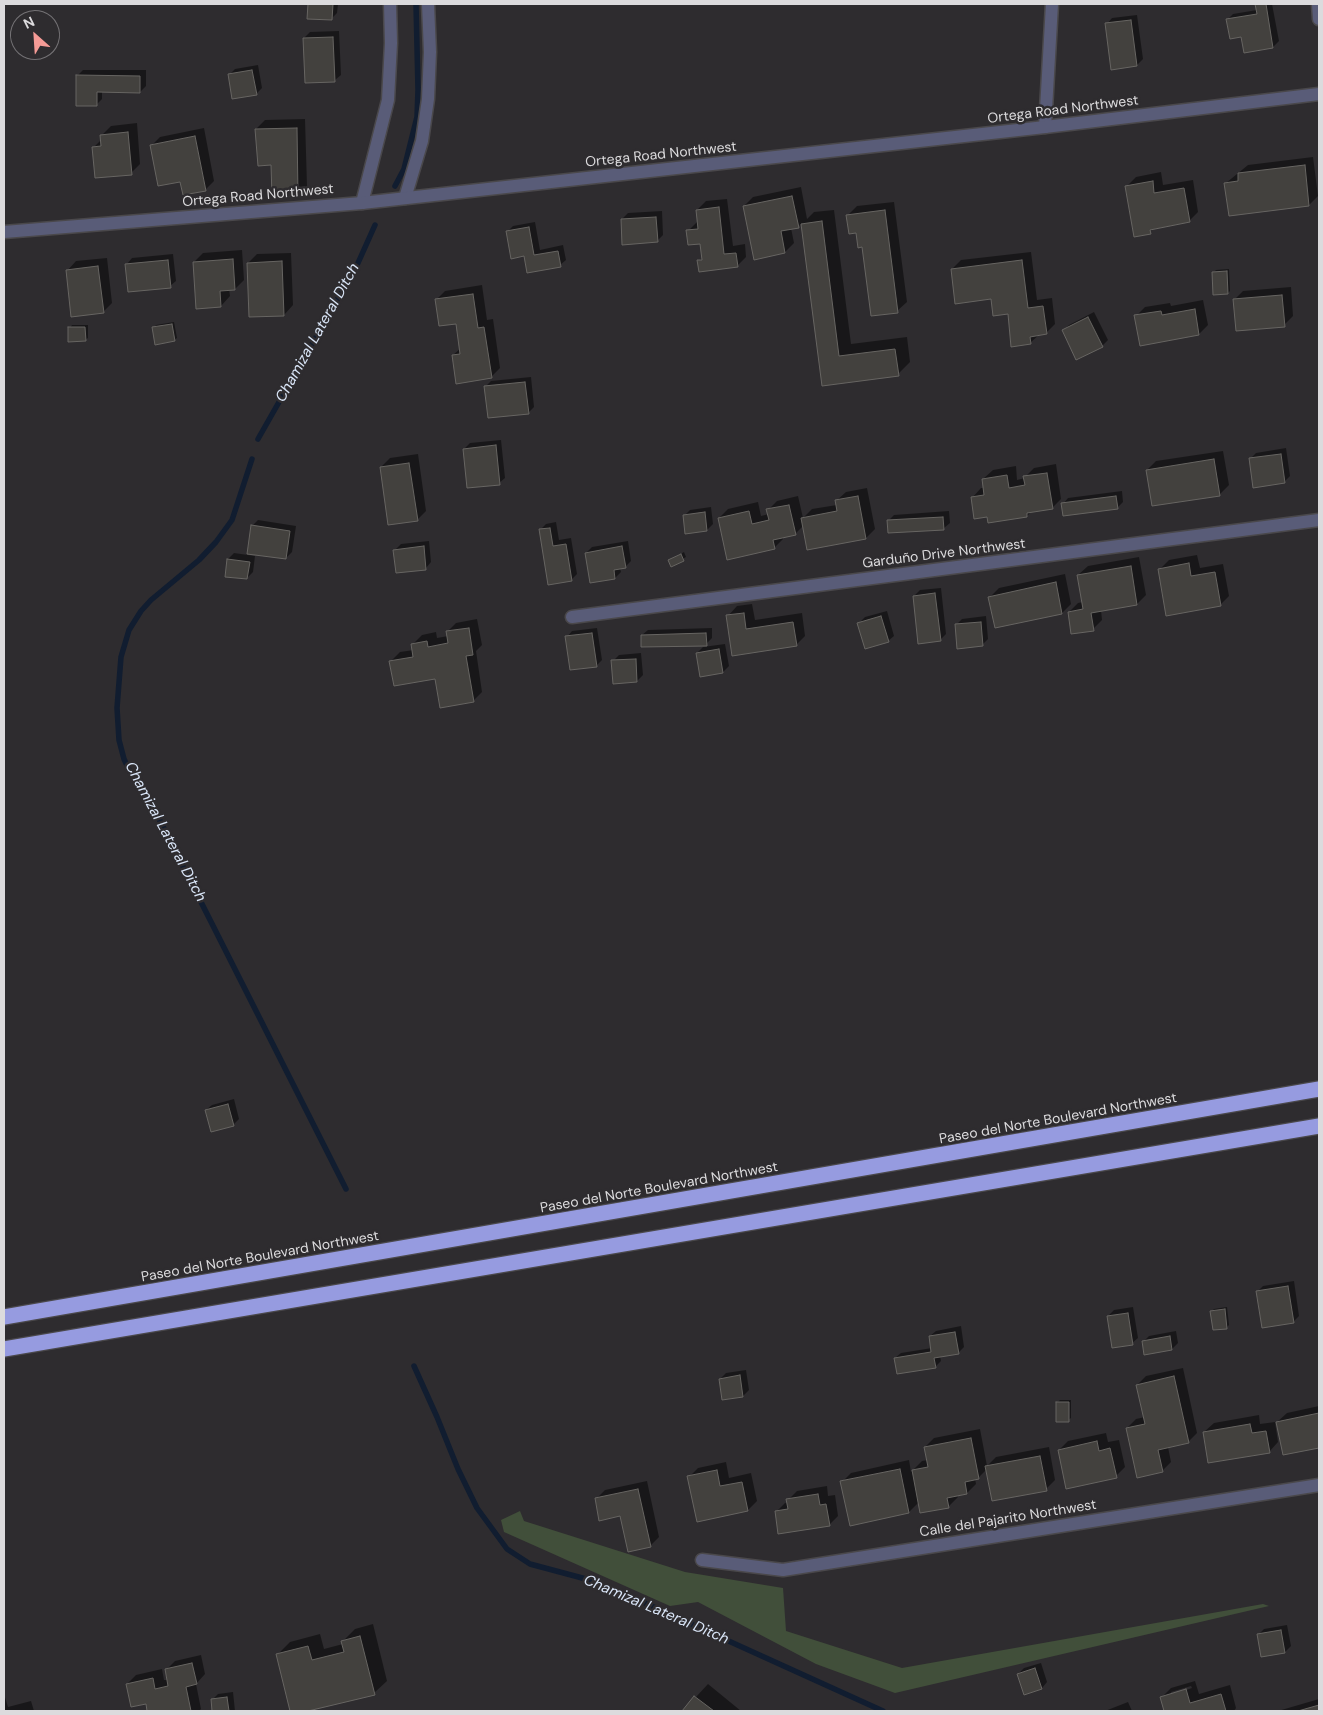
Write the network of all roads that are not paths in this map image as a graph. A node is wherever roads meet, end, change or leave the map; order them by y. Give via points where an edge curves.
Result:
1 (390, 4) edge
2 (428, 4) edge
3 (1052, 4) edge
4 (1318, 4) edge
5 (1319, 18) edge
6 (1319, 94) edge
7 (1045, 127) junction
8 (405, 198) junction
9 (362, 203) junction
10 (4, 232) edge
11 (1319, 520) edge
12 (572, 617) dead end
13 (1319, 1089) edge
14 (1319, 1126) edge
15 (4, 1317) edge
16 (4, 1349) edge
17 (1319, 1485) edge
18 (702, 1560) dead end

1 - 9 street via 392,43 388,100
2 - 8 street via 428,99 422,140
3 - 7 street
4 - 5 street
6 - 7 street, Ortega Road Northwest
7 - 8 street, Ortega Road Northwest
8 - 9 street, Ortega Road Northwest
9 - 10 street, Ortega Road Northwest
11 - 12 street, Garduño Drive Northwest
13 - 15 highway, Paseo del Norte Boulevard Northwest
14 - 16 highway
17 - 18 street, Calle del Pajarito Northwest via 783,1570

